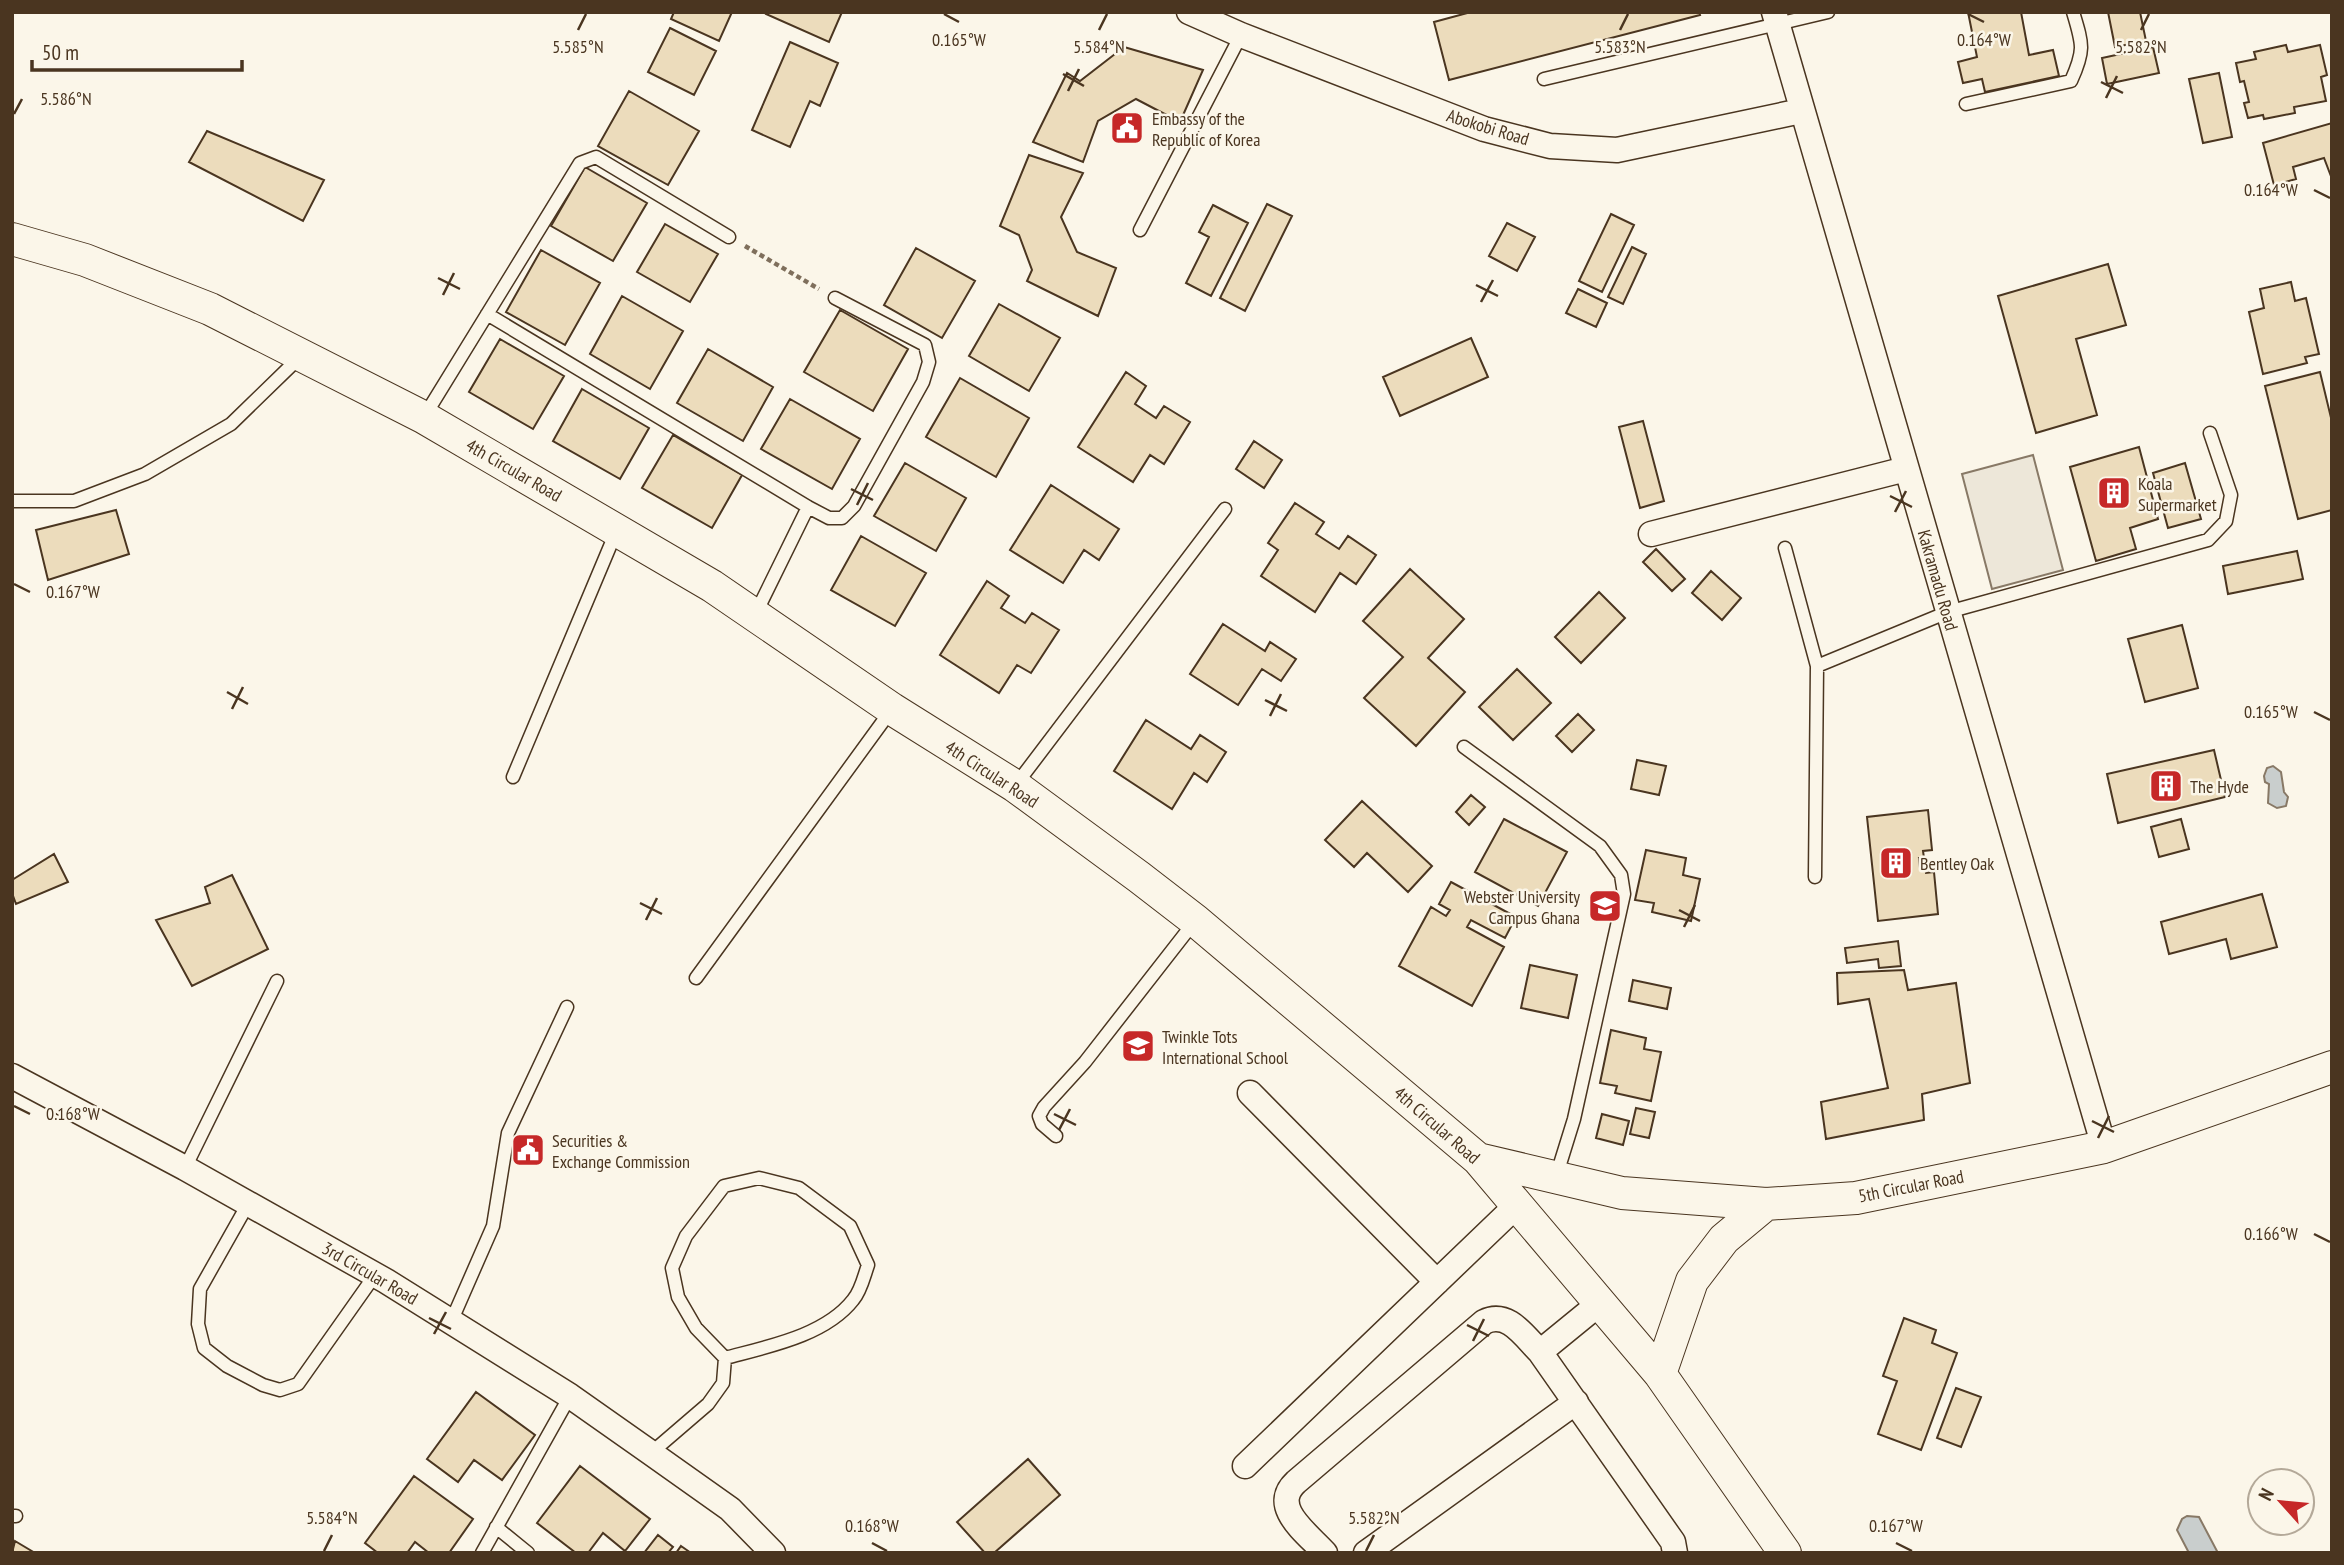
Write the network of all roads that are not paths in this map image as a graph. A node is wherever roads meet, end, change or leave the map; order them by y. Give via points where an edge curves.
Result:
1 (1189, 12) edge
2 (1828, 12) edge
3 (2073, 12) edge
4 (1775, 18) edge
5 (1241, 35) junction
6 (1544, 79) dead end
7 (1966, 104) dead end
8 (1801, 111) junction
9 (1140, 230) dead end
10 (729, 237) road end
11 (12, 239) edge
12 (835, 298) road end
13 (488, 314) junction
14 (302, 355) junction
15 (424, 417) junction
16 (2210, 433) dead end
17 (1906, 469) junction
18 (12, 501) edge
19 (808, 507) junction
20 (1225, 509) dead end
21 (617, 530) junction
22 (1651, 534) dead end
23 (1785, 548) dead end
24 (1948, 612) junction
25 (755, 615) junction
26 (1816, 666) junction
27 (892, 709) junction
28 (1464, 747) dead end
29 (513, 777) dead end
30 (1015, 786) junction
31 (1815, 877) dead end
32 (1196, 921) junction
33 (696, 978) dead end
34 (277, 981) dead end
35 (567, 1007) dead end
36 (2332, 1068) edge
37 (12, 1076) edge
38 (1250, 1093) dead end
39 (1056, 1136) dead end
40 (2104, 1147) junction
41 (1478, 1158) junction
42 (185, 1168) junction
43 (1556, 1178) junction
44 (248, 1204) junction
45 (1766, 1204) junction
46 (1517, 1205) junction
47 (374, 1275) junction
48 (1437, 1282) junction
49 (1601, 1303) junction
50 (451, 1322) junction
51 (1540, 1352) junction
52 (725, 1357) junction
53 (1660, 1374) junction
54 (570, 1396) junction
55 (1576, 1402) junction
56 (650, 1453) junction
57 (1245, 1466) dead end
58 (496, 1527) junction
59 (482, 1553) edge
60 (528, 1553) edge
61 (773, 1553) edge
62 (1325, 1553) edge
63 (1366, 1553) edge
64 (1675, 1553) edge
65 (1785, 1553) edge

1 - 5 street, Abokobi Road
2 - 4 lane
3 - 7 lane via 2083,43 2071,81
4 - 6 lane
4 - 8 street, Kakramadu Road
5 - 8 street, Abokobi Road via 1484,129 1550,146 1617,150
5 - 9 lane
8 - 17 street, Kakramadu Road
10 - 13 lane via 596,157 580,163
11 - 14 street, 4th Circular Road via 85,260 211,309
12 - 19 lane via 925,345 929,362 923,382 854,506 842,517 829,518
13 - 15 lane
13 - 19 lane
14 - 15 street, 4th Circular Road
14 - 18 lane via 231,424 145,474 74,501
15 - 21 street, 4th Circular Road
16 - 24 lane via 2231,495 2226,521 2208,540
17 - 22 street
17 - 24 street, Kakramadu Road
19 - 25 lane
20 - 30 lane
21 - 25 street, 4th Circular Road
21 - 29 lane
23 - 26 lane
24 - 26 lane
24 - 40 street, Kakramadu Road
25 - 27 street, 4th Circular Road
26 - 31 lane
27 - 30 street, 4th Circular Road
27 - 33 lane
28 - 43 lane via 1600,846 1621,875 1624,894 1574,1119
30 - 32 street, 4th Circular Road
32 - 39 lane via 1044,1107 1042,1124
32 - 41 street, 4th Circular Road
34 - 42 lane
35 - 50 lane via 508,1133 493,1226
36 - 40 street, 5th Circular Road
37 - 42 street, 3rd Circular Road
38 - 48 street
40 - 45 street, 5th Circular Road via 1856,1198
41 - 43 street, 5th Circular Road
41 - 46 street, 4th Circular Road
42 - 44 street, 3rd Circular Road
43 - 45 street, 5th Circular Road via 1622,1193
44 - 47 street, 3rd Circular Road
44 - 47 lane via 200,1289 198,1324 204,1348 227,1366 280,1390 298,1384
45 - 53 street via 1724,1239 1692,1281
46 - 48 street
46 - 49 street, 4th Circular Road
47 - 50 street, 3rd Circular Road
48 - 57 street
49 - 51 street
49 - 53 street, 4th Circular Road
50 - 54 street, 3rd Circular Road
51 - 55 street
51 - 62 street via 1503,1318 1493,1317 1288,1490 1286,1509
52 - 52 lane via 696,1328 678,1297 672,1268 686,1237 724,1186 759,1178 799,1188 850,1226 868,1265 854,1299 831,1320 788,1342
52 - 56 lane via 723,1383 708,1404
53 - 65 street, 4th Circular Road
54 - 56 street, 3rd Circular Road
54 - 58 lane
55 - 63 street
55 - 64 street via 1673,1542
56 - 61 street, 3rd Circular Road via 730,1509
58 - 59 lane
58 - 60 lane

